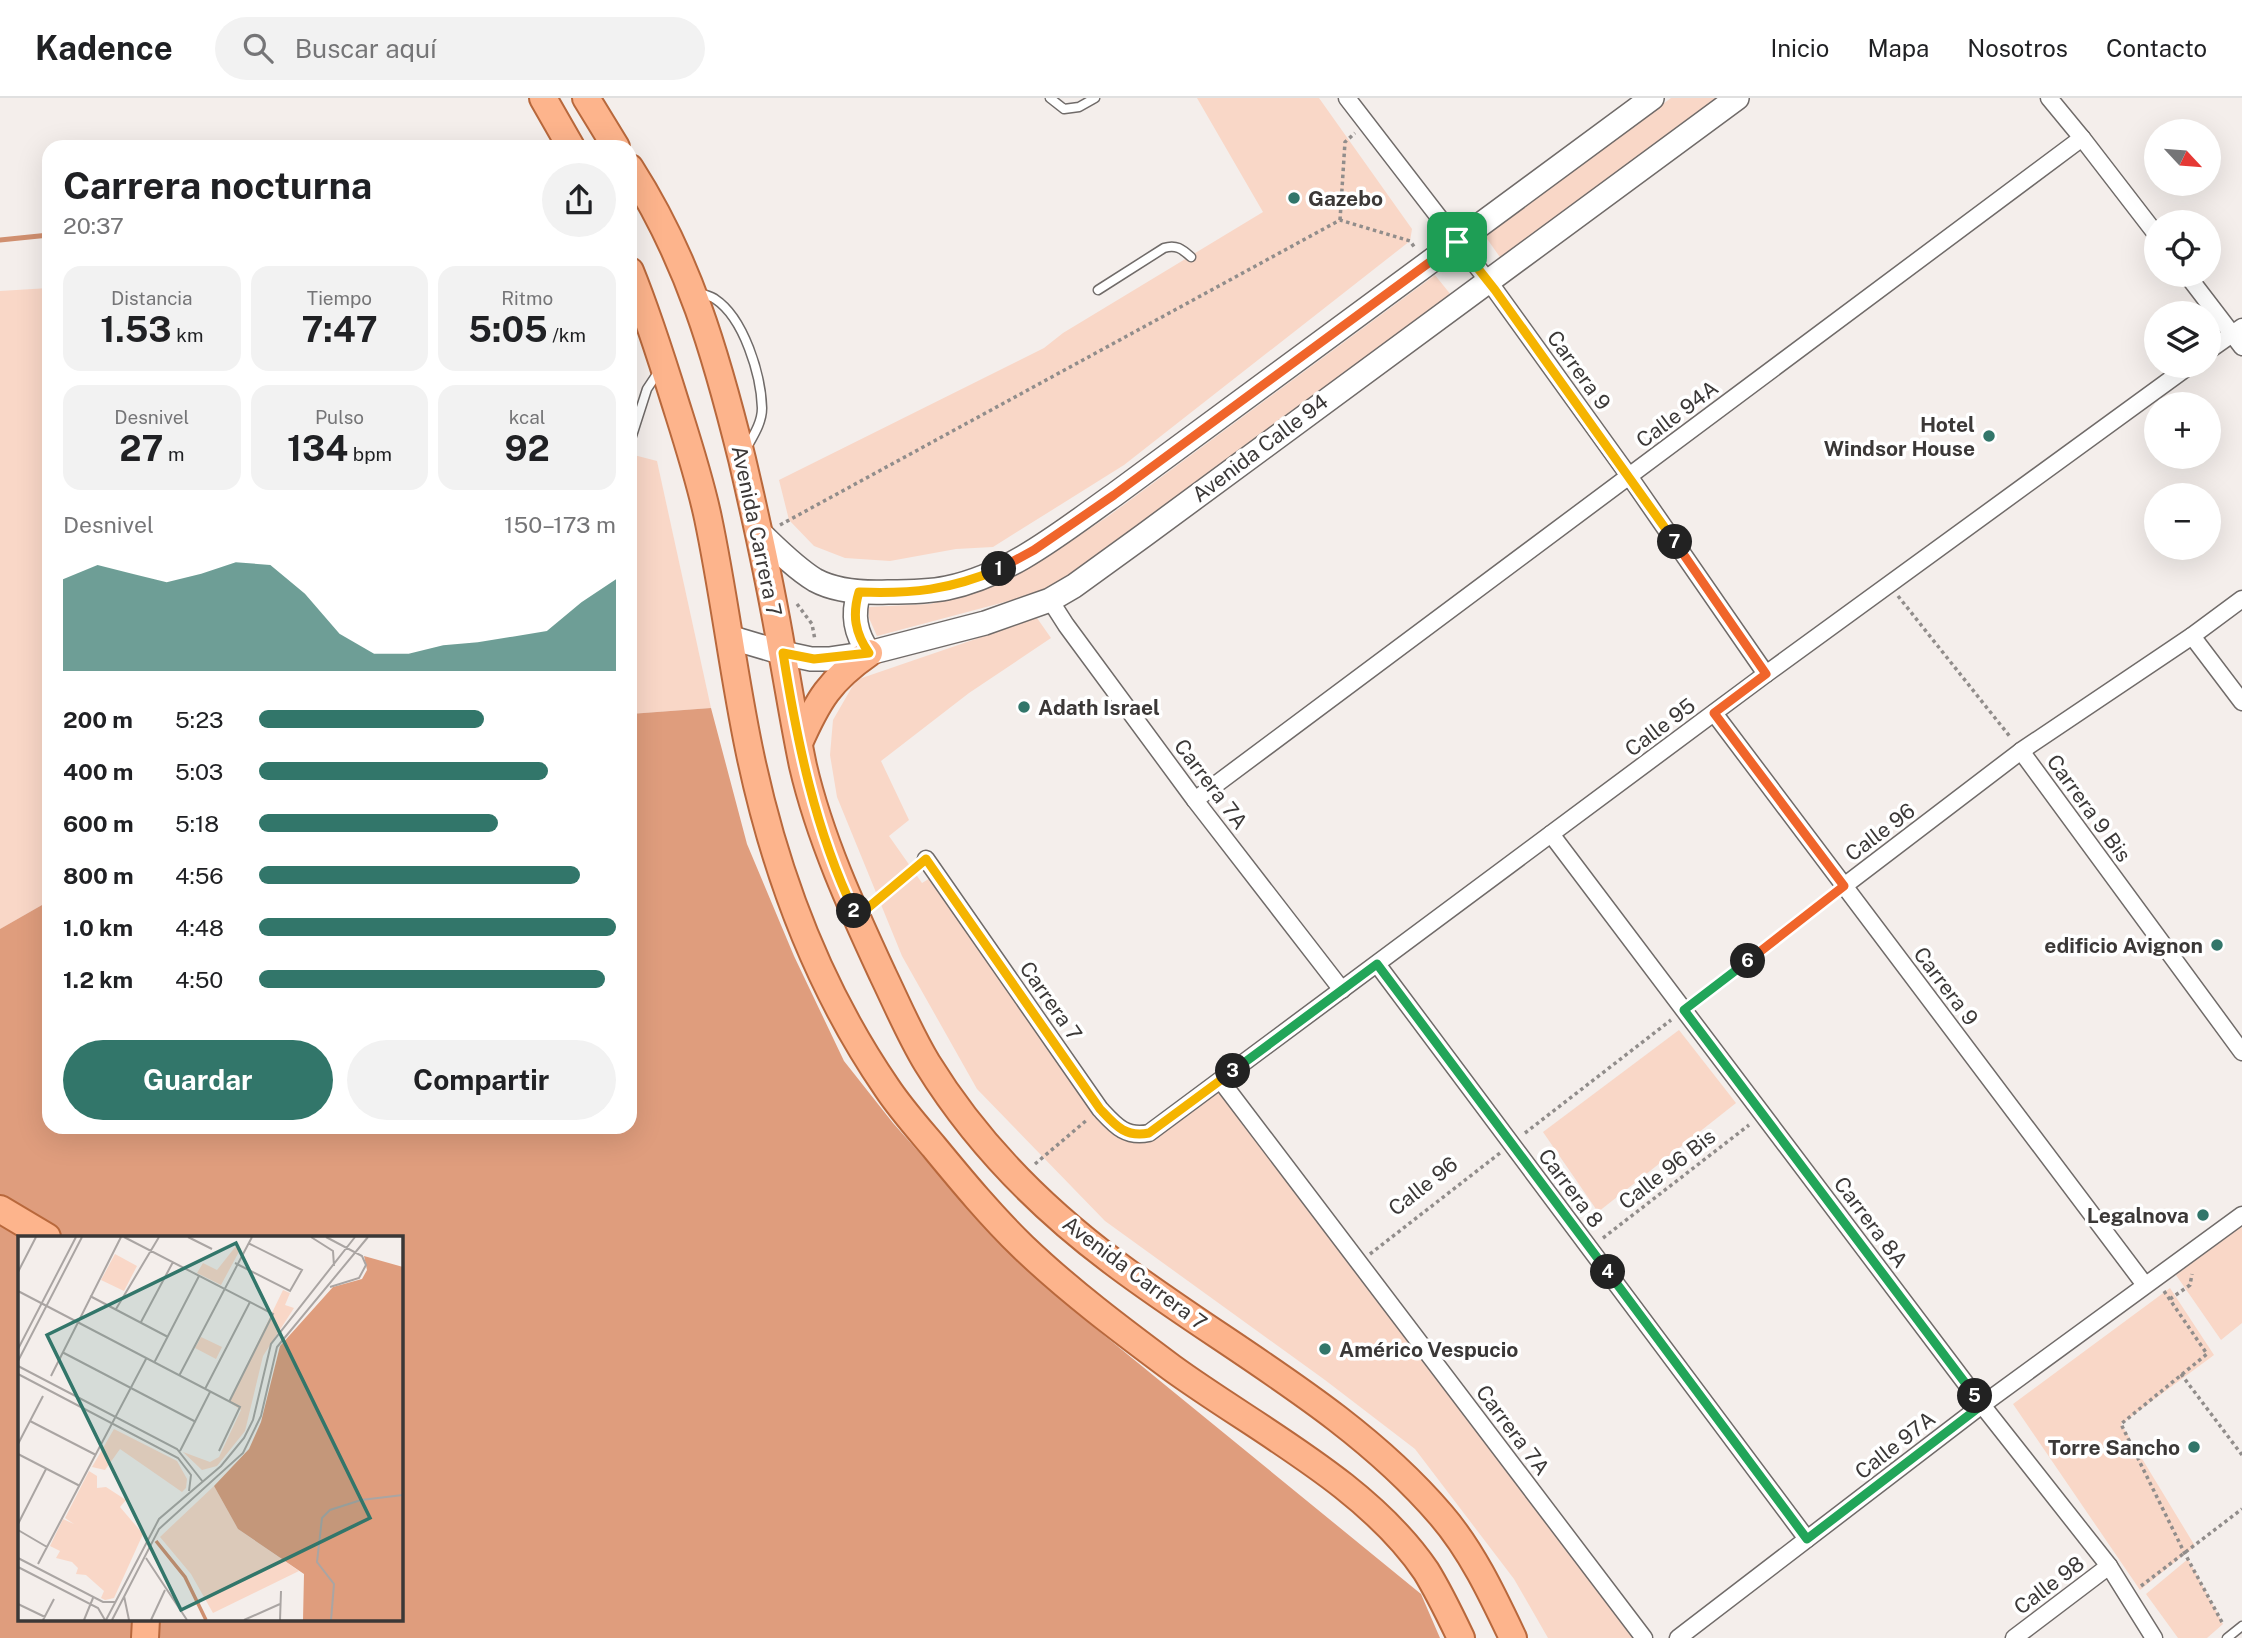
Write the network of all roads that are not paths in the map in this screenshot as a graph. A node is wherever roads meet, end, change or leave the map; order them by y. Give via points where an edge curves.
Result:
1 (542, 98) edge
2 (586, 98) edge
3 (1050, 98) edge
4 (1095, 98) edge
5 (1347, 98) edge
6 (1652, 98) edge
7 (1737, 98) edge
8 (2049, 98) edge
9 (2082, 138) junction
10 (566, 140) edge
11 (612, 140) edge
12 (637, 180) edge
13 (2144, 218) edge
14 (1457, 242) junction
15 (1191, 257) dead end
16 (1489, 282) junction
17 (2198, 287) edge
18 (1098, 290) dead end
19 (637, 291) edge
20 (2237, 330) edge
21 (2221, 342) edge
22 (2242, 348) edge
23 (663, 365) junction
24 (2173, 378) edge
25 (637, 420) edge
26 (1629, 476) junction
27 (770, 528) junction
28 (859, 592) junction
29 (2242, 598) edge
30 (1051, 600) junction
31 (2192, 636) junction
32 (729, 637) junction
33 (783, 653) junction
34 (869, 653) junction
35 (1766, 674) junction
36 (2242, 702) edge
37 (1714, 713) junction
38 (799, 743) junction
39 (2021, 751) junction
40 (1195, 800) junction
41 (1551, 834) junction
42 (926, 859) road end
43 (1844, 886) junction
44 (1377, 964) junction
45 (1342, 990) junction
46 (2242, 1052) edge
47 (1220, 1081) junction
48 (1159, 1126) joint
49 (0, 1209) edge
50 (2242, 1214) edge
51 (45, 1236) edge
52 (2145, 1285) junction
53 (1982, 1405) junction
54 (1807, 1539) junction
55 (2109, 1566) junction
56 (146, 1620) edge
57 (2242, 1626) edge
58 (2228, 1637) edge
59 (145, 1638) edge
60 (1461, 1638) edge
61 (1513, 1638) edge
62 (1644, 1638) edge
63 (1678, 1638) edge
64 (2014, 1638) edge
65 (2154, 1638) edge

1 - 10 main road
2 - 11 main road
3 - 4 lane via 1064,109
5 - 14 street, Carrera 9
6 - 14 main road
7 - 16 main road, Avenida Calle 94
8 - 9 street
9 - 13 street
9 - 26 street, Calle 94A
12 - 27 main road, Avenida Carrera 7 via 692,290 720,369 742,458
14 - 16 street, Carrera 9
14 - 28 main road via 1026,555 948,588
15 - 18 lane via 1181,248 1164,248
16 - 26 street, Carrera 9
16 - 30 main road, Avenida Calle 94
17 - 20 street
19 - 23 main road
20 - 21 street
20 - 22 street
23 - 25 lane via 647,388
23 - 32 main road via 708,514
24 - 35 street, Calle 95
26 - 35 street, Carrera 9
26 - 40 street, Calle 94A
27 - 28 main road via 801,571 832,588
27 - 33 main road, Avenida Carrera 7
28 - 34 main road via 856,631
29 - 31 street, Calle 96
30 - 34 main road, Avenida Calle 94 via 985,623
30 - 40 street, Carrera 7A
31 - 36 street
31 - 39 street, Calle 96
32 - 33 main road, Avenida Calle 94
32 - 60 main road via 748,748 783,877 819,969 888,1090 988,1210 1049,1270 1177,1371 1331,1477 1392,1531 1426,1572
33 - 34 main road, Avenida Calle 94 via 821,659
33 - 38 main road, Avenida Carrera 7
34 - 38 main road via 824,693
35 - 37 street, Calle 95
37 - 41 street, Calle 95
37 - 43 street, Carrera 9
38 - 61 main road, Avenida Carrera 7 via 820,822 857,917 913,1038 986,1144 1018,1179 1115,1264 1305,1396 1394,1467 1462,1543
39 - 43 street, Calle 96
39 - 46 street, Carrera 9 Bis
40 - 45 street, Carrera 7A
41 - 44 street, Calle 95
41 - 53 street, Carrera 8A
42 - 48 street, Carrera 7 via 1100,1109 1136,1135
43 - 52 street, Carrera 9
44 - 45 street, Calle 95
44 - 54 street, Carrera 8 via 1516,1141
45 - 47 street, Calle 95
47 - 48 street, Calle 95
47 - 62 street, Carrera 7A
49 - 51 main road
50 - 52 street, Calle 97A
52 - 53 street, Calle 97A
53 - 54 street, Calle 97A
53 - 55 street, Carrera 8A
54 - 63 street, Calle 97A
55 - 64 street, Calle 98
55 - 65 street, Carrera 8A
56 - 59 main road
57 - 58 lane

